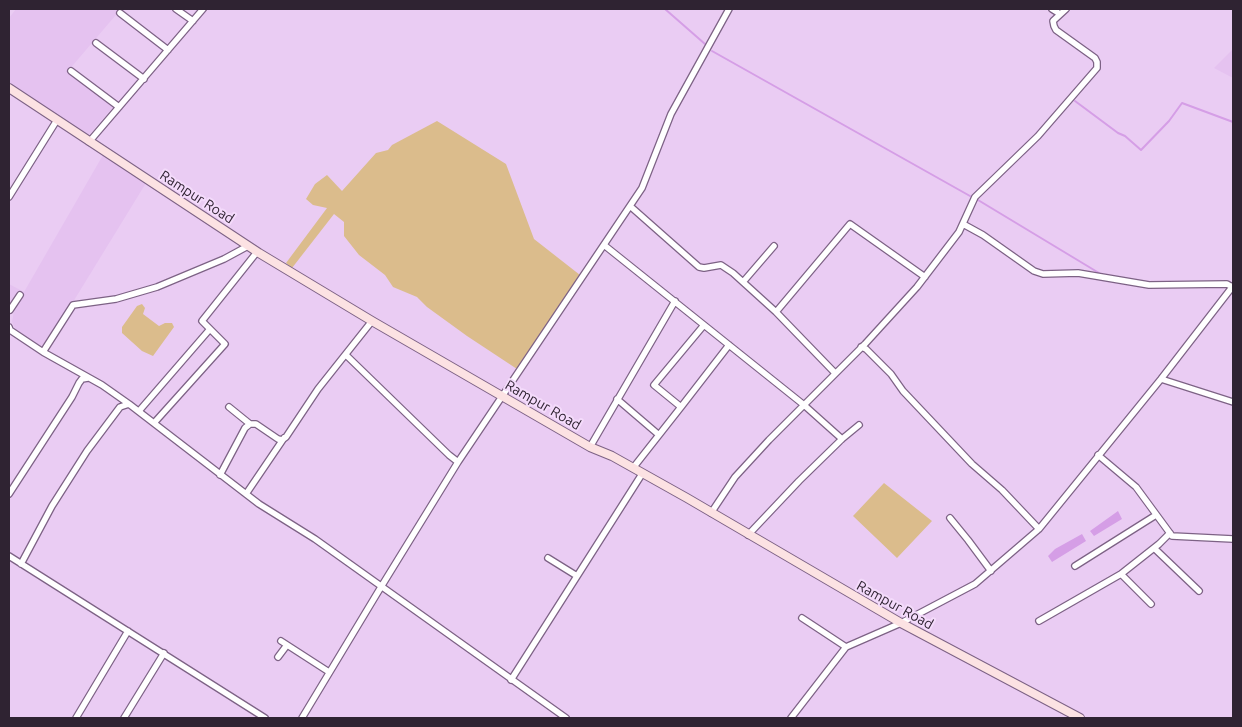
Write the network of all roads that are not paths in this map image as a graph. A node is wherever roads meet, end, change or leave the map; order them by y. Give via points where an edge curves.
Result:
1 (176, 9) edge
2 (203, 9) edge
3 (729, 9) edge
4 (1052, 9) edge
5 (1066, 9) edge
6 (120, 13) dead end
7 (1060, 14) junction
8 (193, 21) junction
9 (96, 42) dead end
10 (168, 50) junction
11 (71, 71) dead end
12 (144, 79) junction
13 (9, 88) edge
14 (119, 107) junction
15 (57, 120) junction
16 (89, 142) junction
17 (9, 197) edge
18 (630, 206) junction
19 (963, 224) junction
20 (604, 245) junction
21 (248, 246) junction
22 (774, 246) dead end
23 (257, 252) junction
24 (925, 278) junction
25 (743, 282) junction
26 (1233, 286) edge
27 (20, 295) dead end
28 (675, 301) junction
29 (9, 311) edge
30 (776, 312) junction
31 (372, 321) junction
32 (704, 325) junction
33 (9, 327) edge
34 (210, 329) junction
35 (729, 345) junction
36 (861, 347) junction
37 (43, 352) junction
38 (346, 355) junction
39 (74, 370) junction
40 (835, 373) junction
41 (88, 378) junction
42 (1161, 379) junction
43 (78, 385) junction
44 (504, 397) junction
45 (617, 399) junction
46 (1233, 402) edge
47 (128, 404) junction
48 (804, 405) junction
49 (229, 407) dead end
50 (681, 407) junction
51 (139, 411) junction
52 (154, 423) junction
53 (250, 424) junction
54 (859, 425) dead end
55 (659, 435) junction
56 (284, 438) junction
57 (842, 439) junction
58 (590, 447) junction
59 (1098, 455) junction
60 (458, 462) junction
61 (633, 468) junction
62 (642, 474) junction
63 (220, 475) junction
64 (9, 494) edge
65 (246, 494) junction
66 (711, 513) junction
67 (1156, 515) junction
68 (950, 518) dead end
69 (1038, 529) junction
70 (1170, 533) junction
71 (748, 535) junction
72 (1233, 538) edge
73 (1154, 548) junction
74 (9, 556) edge
75 (548, 558) dead end
76 (21, 564) junction
77 (1075, 566) dead end
78 (991, 571) junction
79 (1121, 574) junction
80 (577, 576) junction
81 (381, 587) junction
82 (1198, 591) dead end
83 (1151, 604) dead end
84 (802, 618) dead end
85 (1039, 621) dead end
86 (901, 623) junction
87 (128, 630) junction
88 (281, 641) dead end
89 (287, 645) junction
90 (846, 647) junction
91 (164, 653) junction
92 (278, 657) dead end
93 (329, 672) junction
94 (511, 680) junction
95 (76, 718) edge
96 (124, 718) edge
97 (265, 718) edge
98 (302, 718) edge
99 (566, 718) edge
100 (791, 718) edge
101 (1080, 718) edge

1 - 8 street
2 - 8 street
3 - 18 street via 671,114 642,188
4 - 7 street
5 - 7 street
6 - 10 street
7 - 19 street via 1053,21 1056,30 1095,58 1097,68 1038,136 975,196
8 - 10 street
9 - 12 street
10 - 12 street
11 - 14 street
12 - 14 street
13 - 15 main road, Rampur Road
14 - 16 street
15 - 16 main road, Rampur Road
15 - 17 street
16 - 21 main road, Rampur Road
18 - 20 street
18 - 25 street via 699,267 721,265
19 - 24 street
19 - 26 street via 1043,274 1078,273 1149,286
20 - 28 street
20 - 44 street
21 - 23 main road, Rampur Road
21 - 37 street via 157,287 116,299 73,305
22 - 25 street
23 - 31 main road, Rampur Road
23 - 34 street via 202,321
24 - 30 street via 850,224
24 - 36 street
25 - 30 street
26 - 42 street
27 - 29 street
28 - 32 street
28 - 45 street
30 - 40 street
31 - 38 street
31 - 44 main road, Rampur Road
32 - 35 street
32 - 50 street via 654,385
33 - 37 street
34 - 51 street
34 - 52 street via 225,344
35 - 48 street
35 - 50 street
36 - 40 street
36 - 69 street via 891,374 972,464 990,478
37 - 39 street
38 - 56 street
38 - 60 street
39 - 41 street
39 - 43 street
40 - 48 street
41 - 43 street via 82,379
41 - 47 street
42 - 46 street
42 - 59 street
43 - 64 street
44 - 58 main road, Rampur Road
44 - 60 street
45 - 55 street
45 - 58 street
47 - 51 street
47 - 76 street via 120,407 87,451
48 - 57 street
48 - 66 street via 735,477
49 - 53 street
50 - 55 street
51 - 52 street
52 - 63 street
53 - 56 street
53 - 63 street
54 - 57 street
55 - 61 street
56 - 65 street
57 - 71 street
58 - 61 main road, Rampur Road
59 - 67 street via 1136,487
59 - 69 street
60 - 81 street
61 - 62 main road, Rampur Road
62 - 66 main road, Rampur Road
62 - 80 street
63 - 65 street
65 - 81 street
66 - 71 main road, Rampur Road
67 - 70 street
67 - 77 street
68 - 78 street
69 - 78 street
70 - 72 street via 1172,536
70 - 73 street
71 - 86 main road, Rampur Road
73 - 79 street
73 - 82 street
74 - 76 street
75 - 80 street
76 - 87 street
78 - 86 street via 975,584
79 - 83 street
79 - 85 street
80 - 94 street
81 - 93 street
81 - 94 street
84 - 90 street
86 - 90 street
86 - 101 main road, Rampur Road
87 - 91 street
87 - 95 street
88 - 89 street
89 - 92 street
89 - 93 street
90 - 100 street
91 - 96 street
91 - 97 street
93 - 98 street
94 - 99 street

